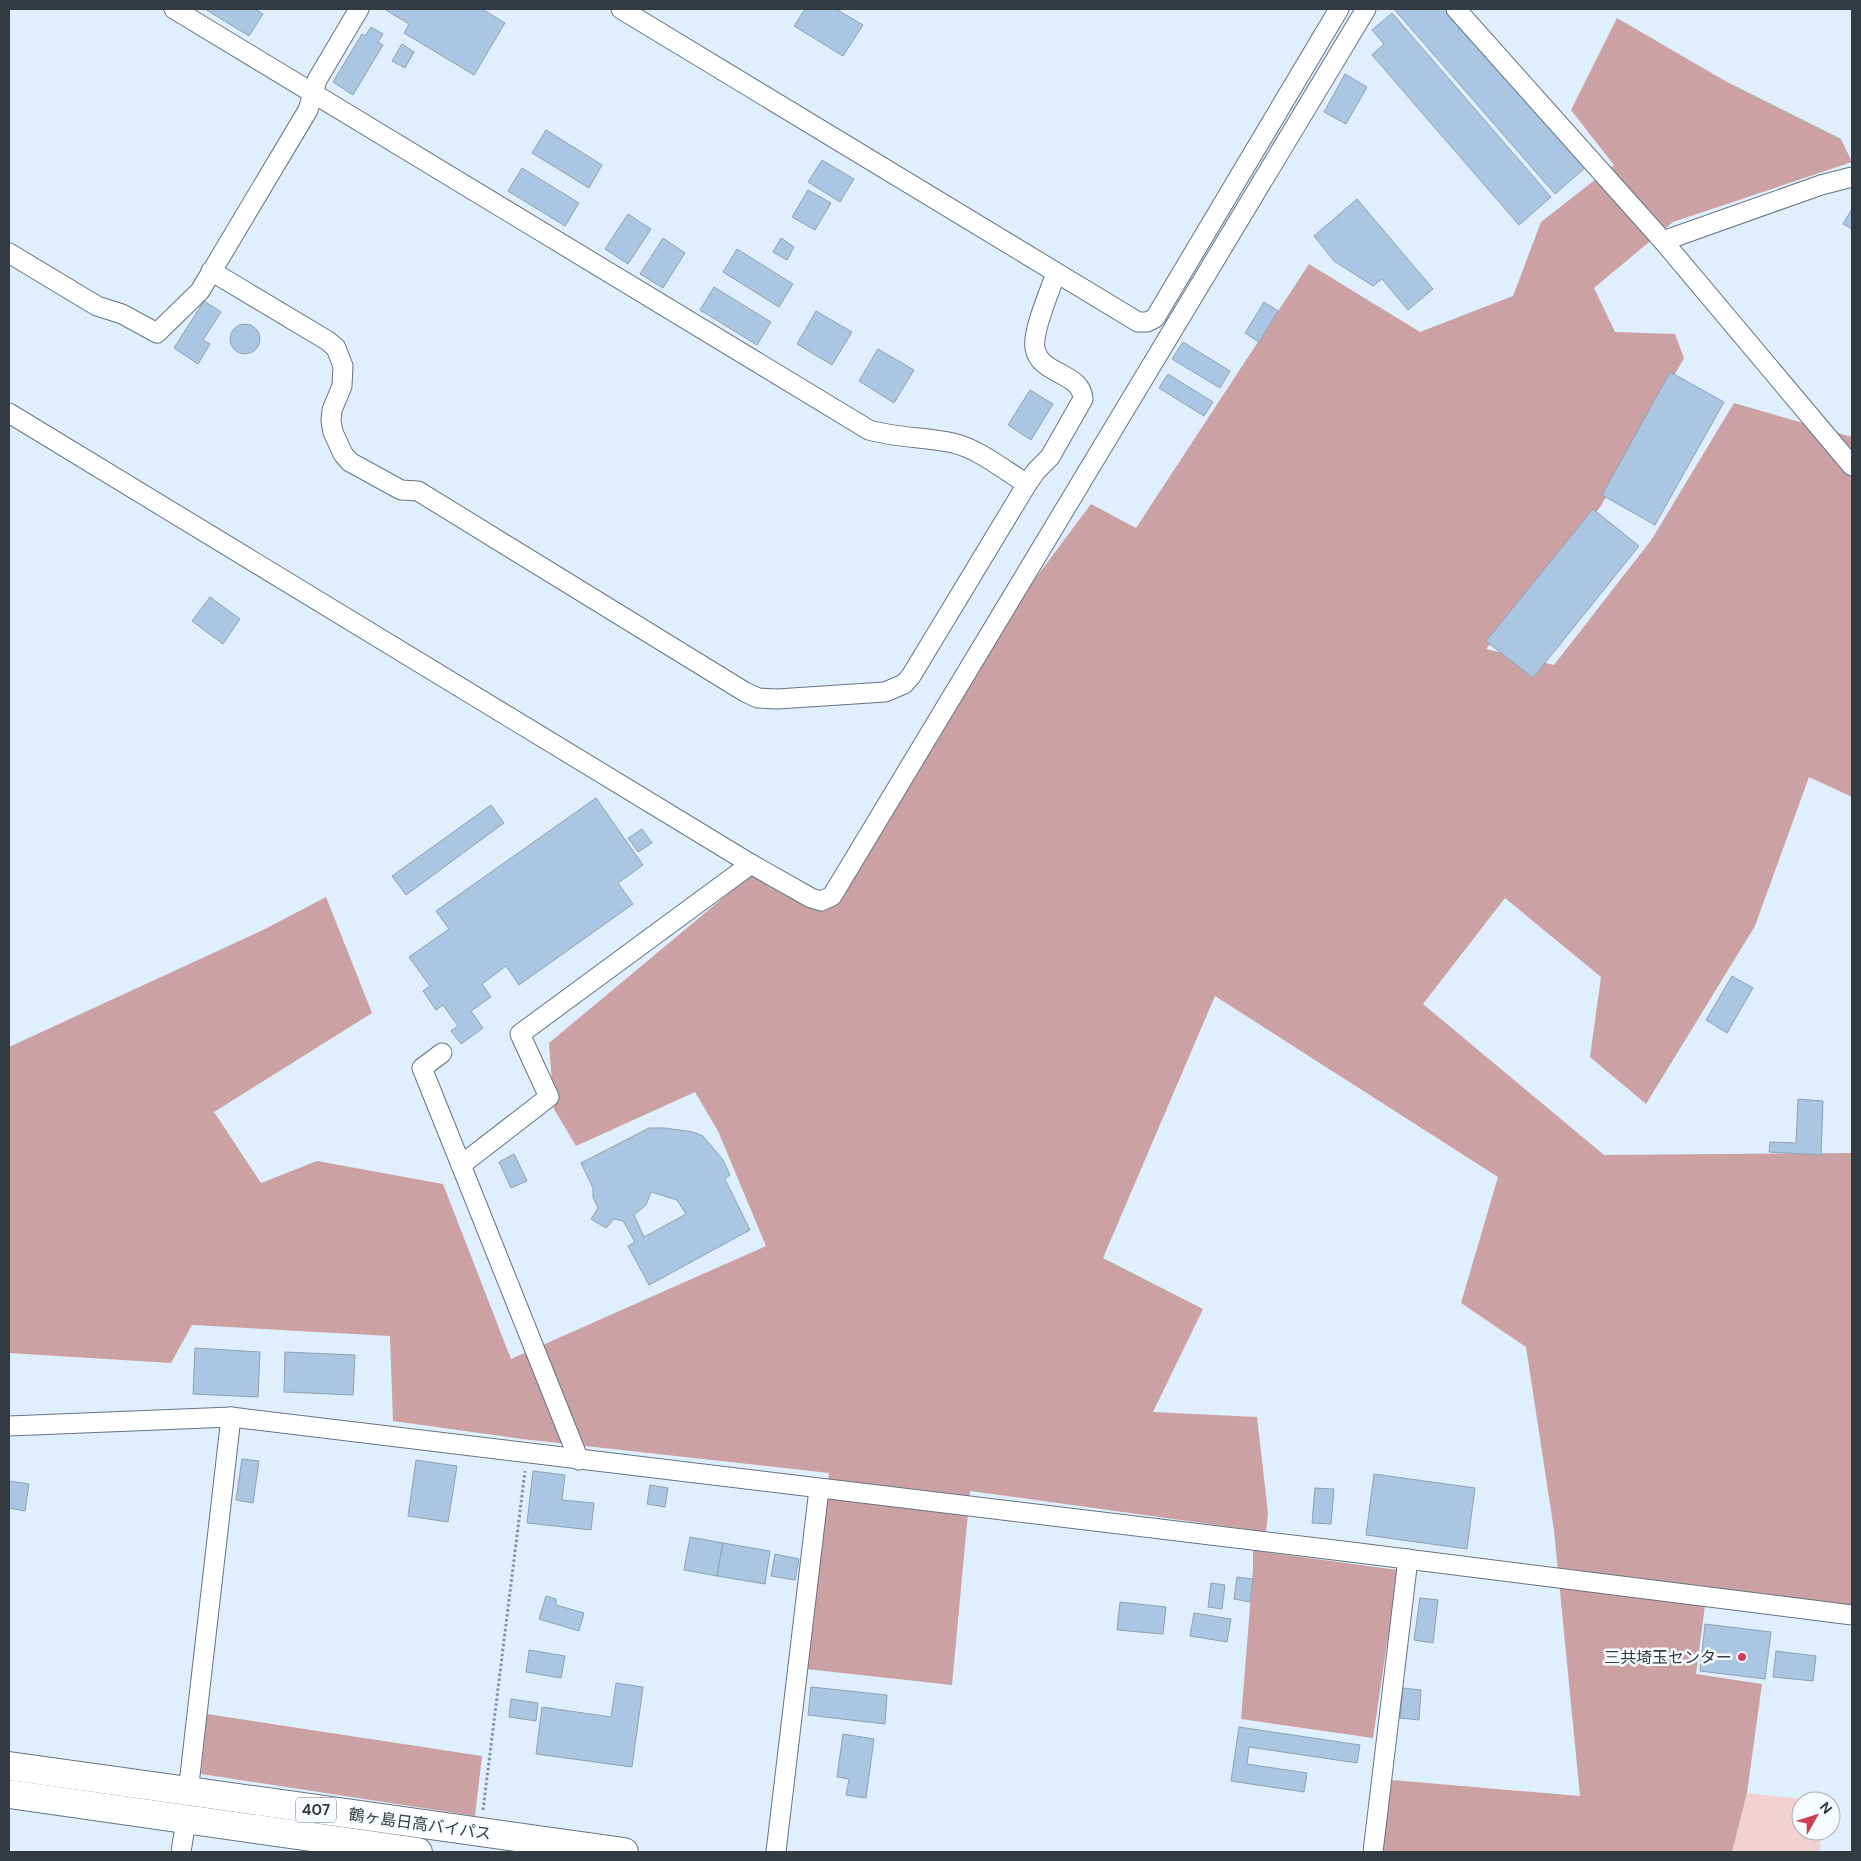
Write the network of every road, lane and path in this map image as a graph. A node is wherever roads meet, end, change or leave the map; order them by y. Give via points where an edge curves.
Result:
1 (174, 9) edge
2 (359, 9) edge
3 (622, 9) edge
4 (1339, 9) edge
5 (1366, 9) edge
6 (1456, 9) edge
7 (312, 94) junction
8 (1852, 177) edge
9 (1663, 241) junction
10 (9, 253) edge
11 (211, 271) junction
12 (1056, 273) junction
13 (9, 414) edge
14 (1852, 466) edge
15 (1027, 484) junction
16 (752, 864) junction
17 (442, 1053) dead end
18 (461, 1165) junction
19 (231, 1418) junction
20 (9, 1426) edge
21 (527, 1454) junction
22 (579, 1460) junction
23 (818, 1489) junction
24 (1408, 1559) junction
25 (1852, 1615) edge
26 (9, 1766) edge
27 (188, 1792) junction
28 (9, 1794) edge
29 (186, 1820) junction
30 (480, 1832) junction
31 (182, 1852) edge
32 (418, 1852) edge
33 (624, 1852) edge
34 (776, 1852) edge
35 (1373, 1852) edge

1 - 7 street
2 - 7 street
3 - 12 street
4 - 12 street via 1155,318 1138,322
5 - 16 street via 832,896 821,901 811,898
6 - 9 street
7 - 11 street via 308,110
7 - 15 street via 870,430 954,443 972,450
8 - 9 street
9 - 14 street
10 - 11 street via 97,306 122,314 157,333 200,291
11 - 15 street via 336,348 344,366 344,376 332,410 332,432 350,462 401,490 418,491 758,698 885,692 904,684
12 - 15 street via 1035,336 1035,348 1044,364 1078,385 1083,399 1050,457
13 - 16 street
16 - 18 street via 520,1034 549,1097
17 - 18 street via 422,1068
18 - 22 street
19 - 20 street
19 - 21 street
19 - 27 street
21 - 22 street
21 - 30 path
22 - 23 street
23 - 24 street
23 - 34 street
24 - 25 street
24 - 35 street
26 - 27 highway, 鶴ヶ島日高バイパス / 407
27 - 30 highway, 鶴ヶ島日高バイパス / 407
28 - 29 highway, 鶴ヶ島日高バイパス / 407
29 - 31 street
29 - 32 highway, 鶴ヶ島日高バイパス / 407
30 - 33 highway, 鶴ヶ島日高バイパス / 407

